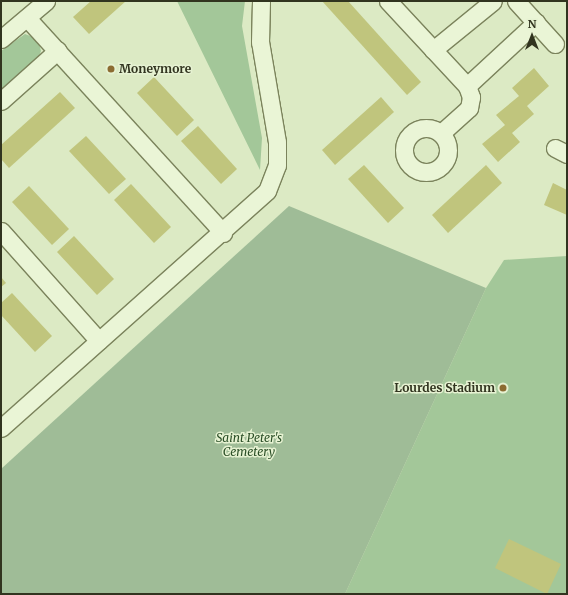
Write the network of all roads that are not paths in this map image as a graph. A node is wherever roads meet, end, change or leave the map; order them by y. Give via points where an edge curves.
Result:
1 (46, 1) edge
2 (261, 1) edge
3 (388, 1) edge
4 (493, 1) edge
5 (516, 1) edge
6 (26, 18) junction
7 (536, 22) junction
8 (1, 39) edge
9 (555, 44) dead end
10 (58, 50) junction
11 (433, 50) junction
12 (467, 86) junction
13 (1, 101) edge
14 (441, 134) dead end
15 (1, 231) edge
16 (223, 233) junction
17 (99, 341) junction
18 (1, 428) edge

1 - 6 street
2 - 16 street via 260,42 277,142 277,165 267,191
3 - 11 street
4 - 11 street
5 - 7 street
6 - 8 street
6 - 10 street
7 - 9 street
7 - 12 street
10 - 13 street
10 - 16 street
11 - 12 street
12 - 14 street via 471,97 469,108
15 - 17 street
16 - 17 street
17 - 18 street

